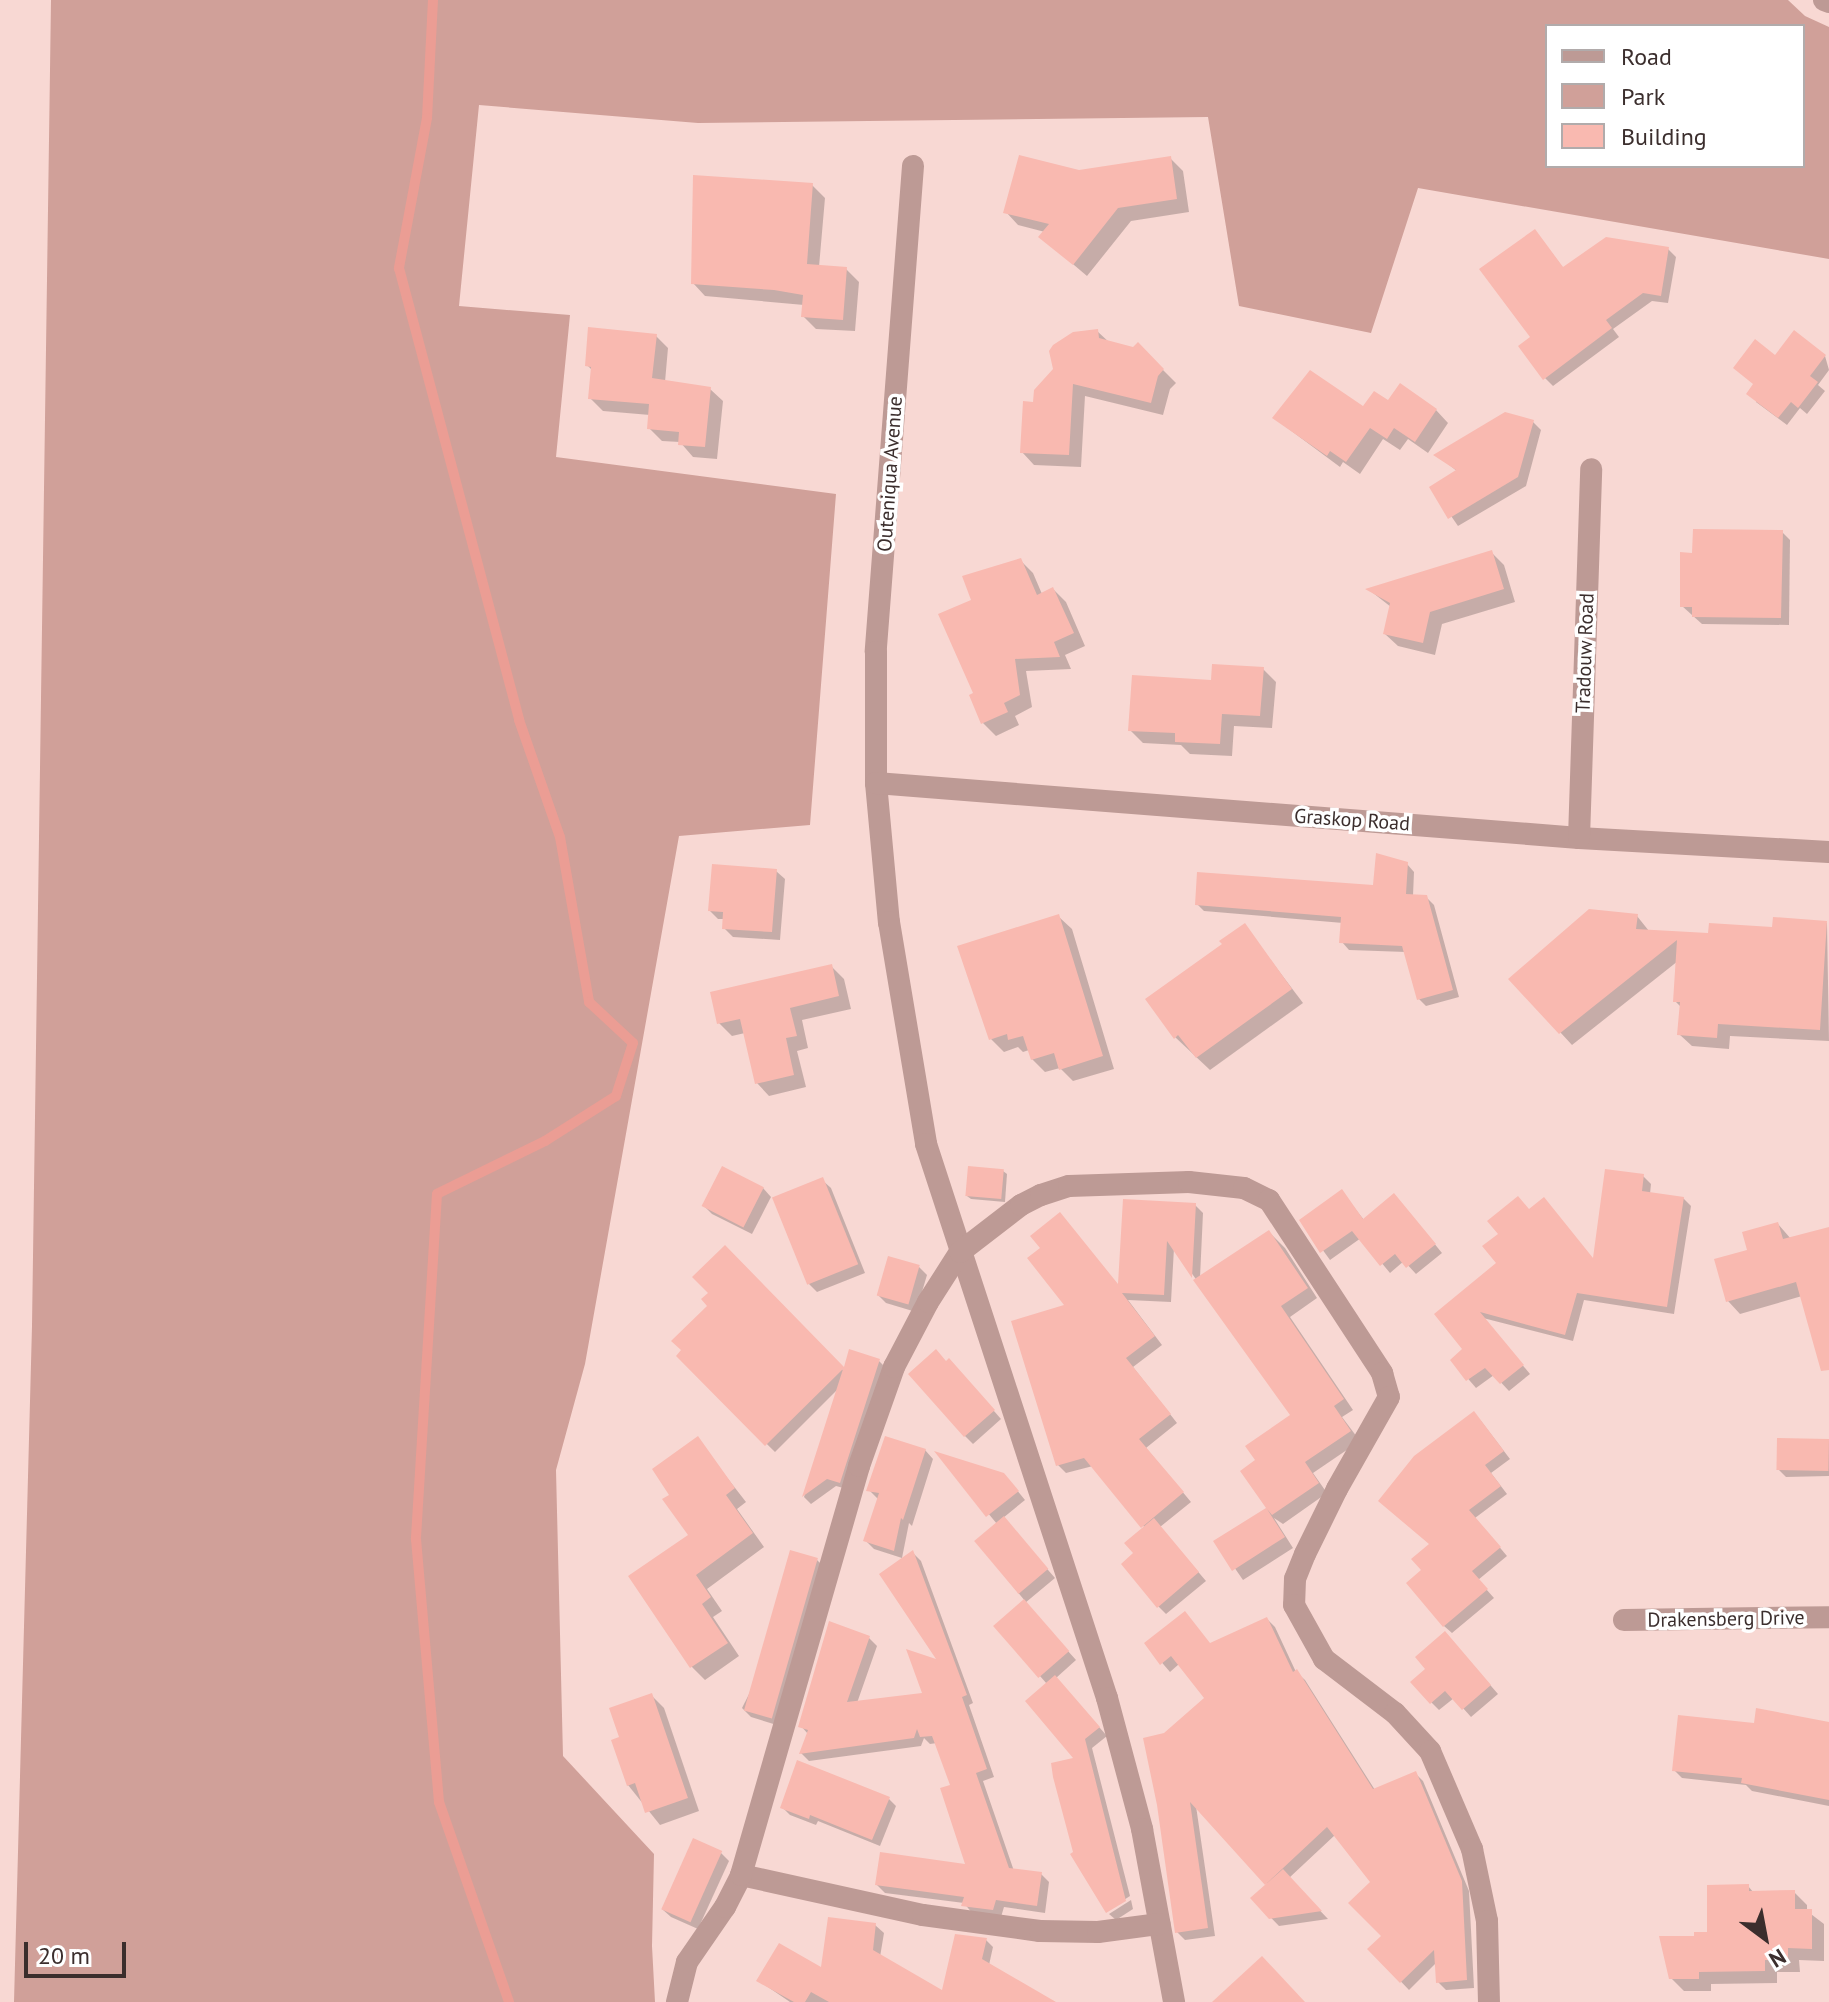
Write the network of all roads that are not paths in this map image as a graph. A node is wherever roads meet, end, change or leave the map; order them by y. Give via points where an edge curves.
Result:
1 (913, 166) dead end
2 (1591, 469) dead end
3 (876, 783) junction
4 (1579, 838) junction
5 (1829, 852) edge
6 (960, 1252) junction
7 (1829, 1617) edge
8 (1624, 1620) dead end
9 (741, 1875) junction
10 (1159, 1924) junction
11 (677, 2002) edge
12 (1174, 2002) edge
13 (1489, 2002) edge

1 - 3 street, Outeniqua Avenue via 876,652
2 - 4 street, Tradouw Road
3 - 4 street, Graskop Road
3 - 6 street, Outeniqua Avenue via 889,922 926,1144
4 - 5 street, Graskop Road
6 - 9 street via 894,1367 859,1466
6 - 10 street, Outeniqua Avenue via 1107,1698 1142,1829
6 - 13 street via 1021,1205 1069,1186 1228,1185 1257,1191 1280,1213 1374,1358 1389,1397 1305,1554 1295,1579 1294,1605 1324,1659 1395,1713 1430,1751 1472,1849 1487,1921
7 - 8 street, Drakensberg Drive
9 - 10 street via 923,1915 1040,1931 1098,1932
9 - 11 street via 687,1962
10 - 12 street, Outeniqua Avenue

